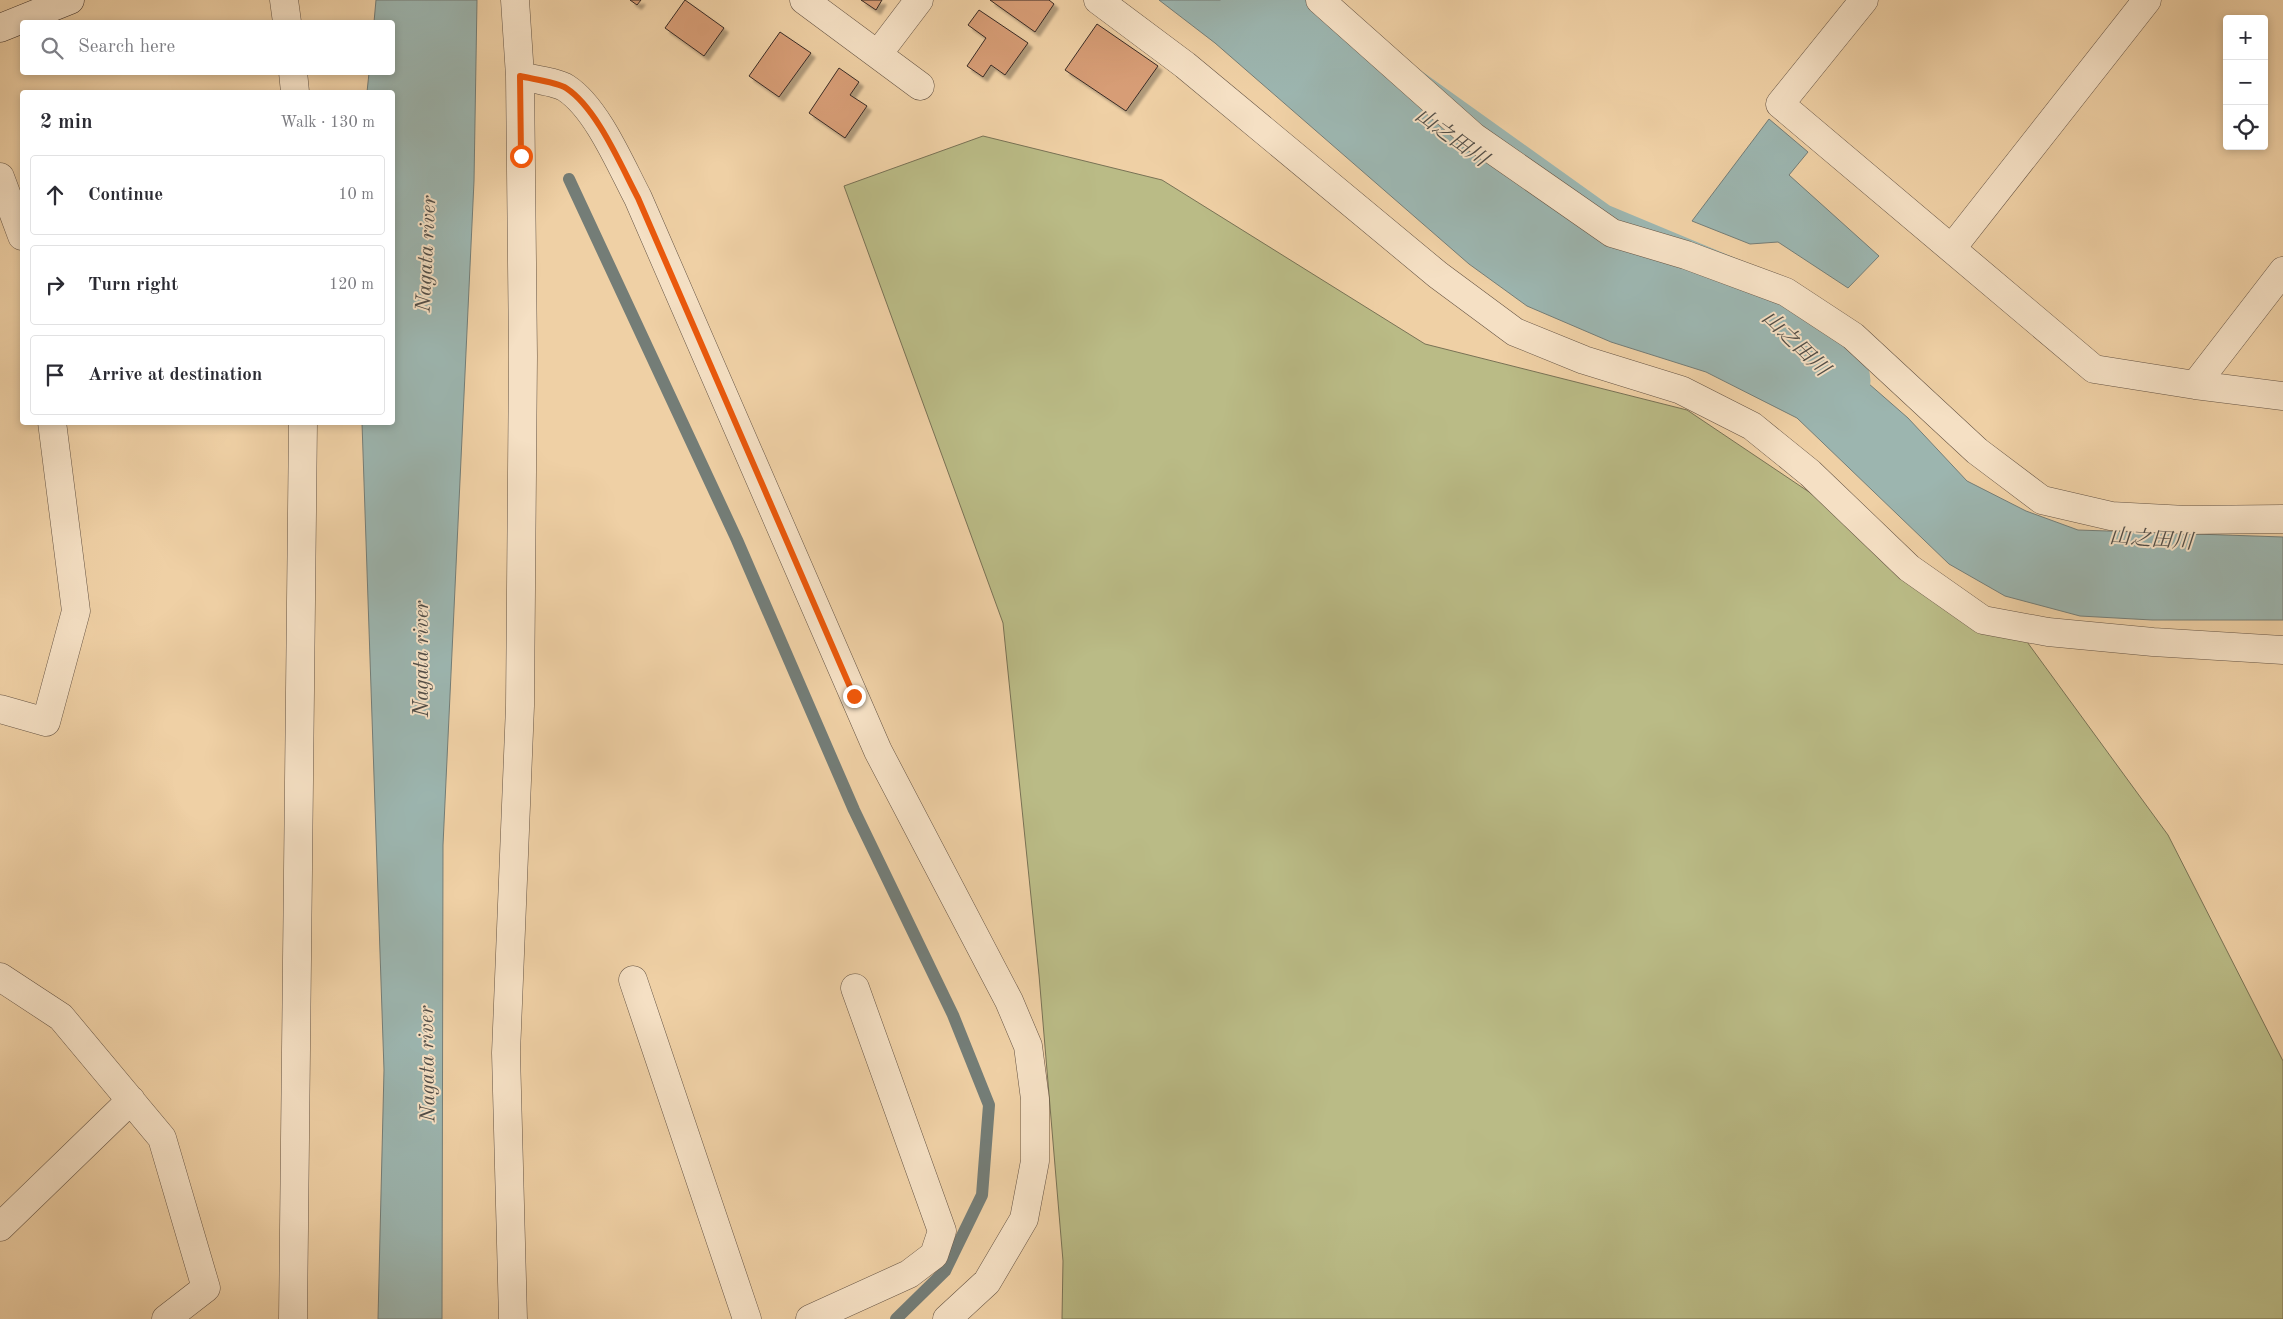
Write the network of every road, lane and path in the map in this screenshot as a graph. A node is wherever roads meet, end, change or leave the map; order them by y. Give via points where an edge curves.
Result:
1 (70, 0) edge
2 (284, 0) edge
3 (514, 0) edge
4 (804, 0) edge
5 (919, 0) edge
6 (1098, 0) edge
7 (1320, 0) edge
8 (1864, 0) edge
9 (2141, 2) edge
10 (287, 20) edge
11 (0, 28) edge
12 (878, 54) junction
13 (293, 75) edge
14 (520, 76) junction
15 (920, 86) dead end
16 (295, 90) edge
17 (0, 177) edge
18 (20, 231) edge
19 (1952, 248) junction
20 (2283, 271) edge
21 (2195, 385) junction
22 (2283, 396) edge
23 (52, 425) edge
24 (303, 425) edge
25 (2283, 519) edge
26 (2283, 650) edge
27 (0, 708) edge
28 (0, 977) edge
29 (633, 980) dead end
30 (855, 988) dead end
31 (130, 1100) junction
32 (0, 1227) edge
33 (166, 1319) edge
34 (293, 1319) edge
35 (513, 1319) edge
36 (747, 1319) edge
37 (810, 1319) edge
38 (947, 1319) edge

1 - 11 street
2 - 10 street
3 - 14 street
4 - 12 street
5 - 12 street
6 - 26 street via 1185,65 1438,275 1515,332 1584,360 1680,390 1752,426 1810,473 1909,568 1983,620 2058,633
7 - 25 street via 1474,137 1612,233 1686,255 1786,292 1853,336 1977,451 2042,500 2111,516 2186,520
8 - 19 street via 1780,104
9 - 19 street
12 - 15 street
13 - 16 street
14 - 35 street via 523,356 520,706 506,1053
14 - 38 street via 565,87 587,109 609,142 638,198 878,751 1009,1001 1028,1046 1035,1099 1035,1161 1024,1219 987,1282
17 - 18 street
19 - 21 street via 2094,369
20 - 21 street
21 - 22 street
23 - 27 street via 76,610 46,722
24 - 34 street
28 - 31 street via 61,1017
29 - 36 street
30 - 37 street via 942,1230 934,1255 909,1274
31 - 32 street
31 - 33 street via 162,1138 206,1288

